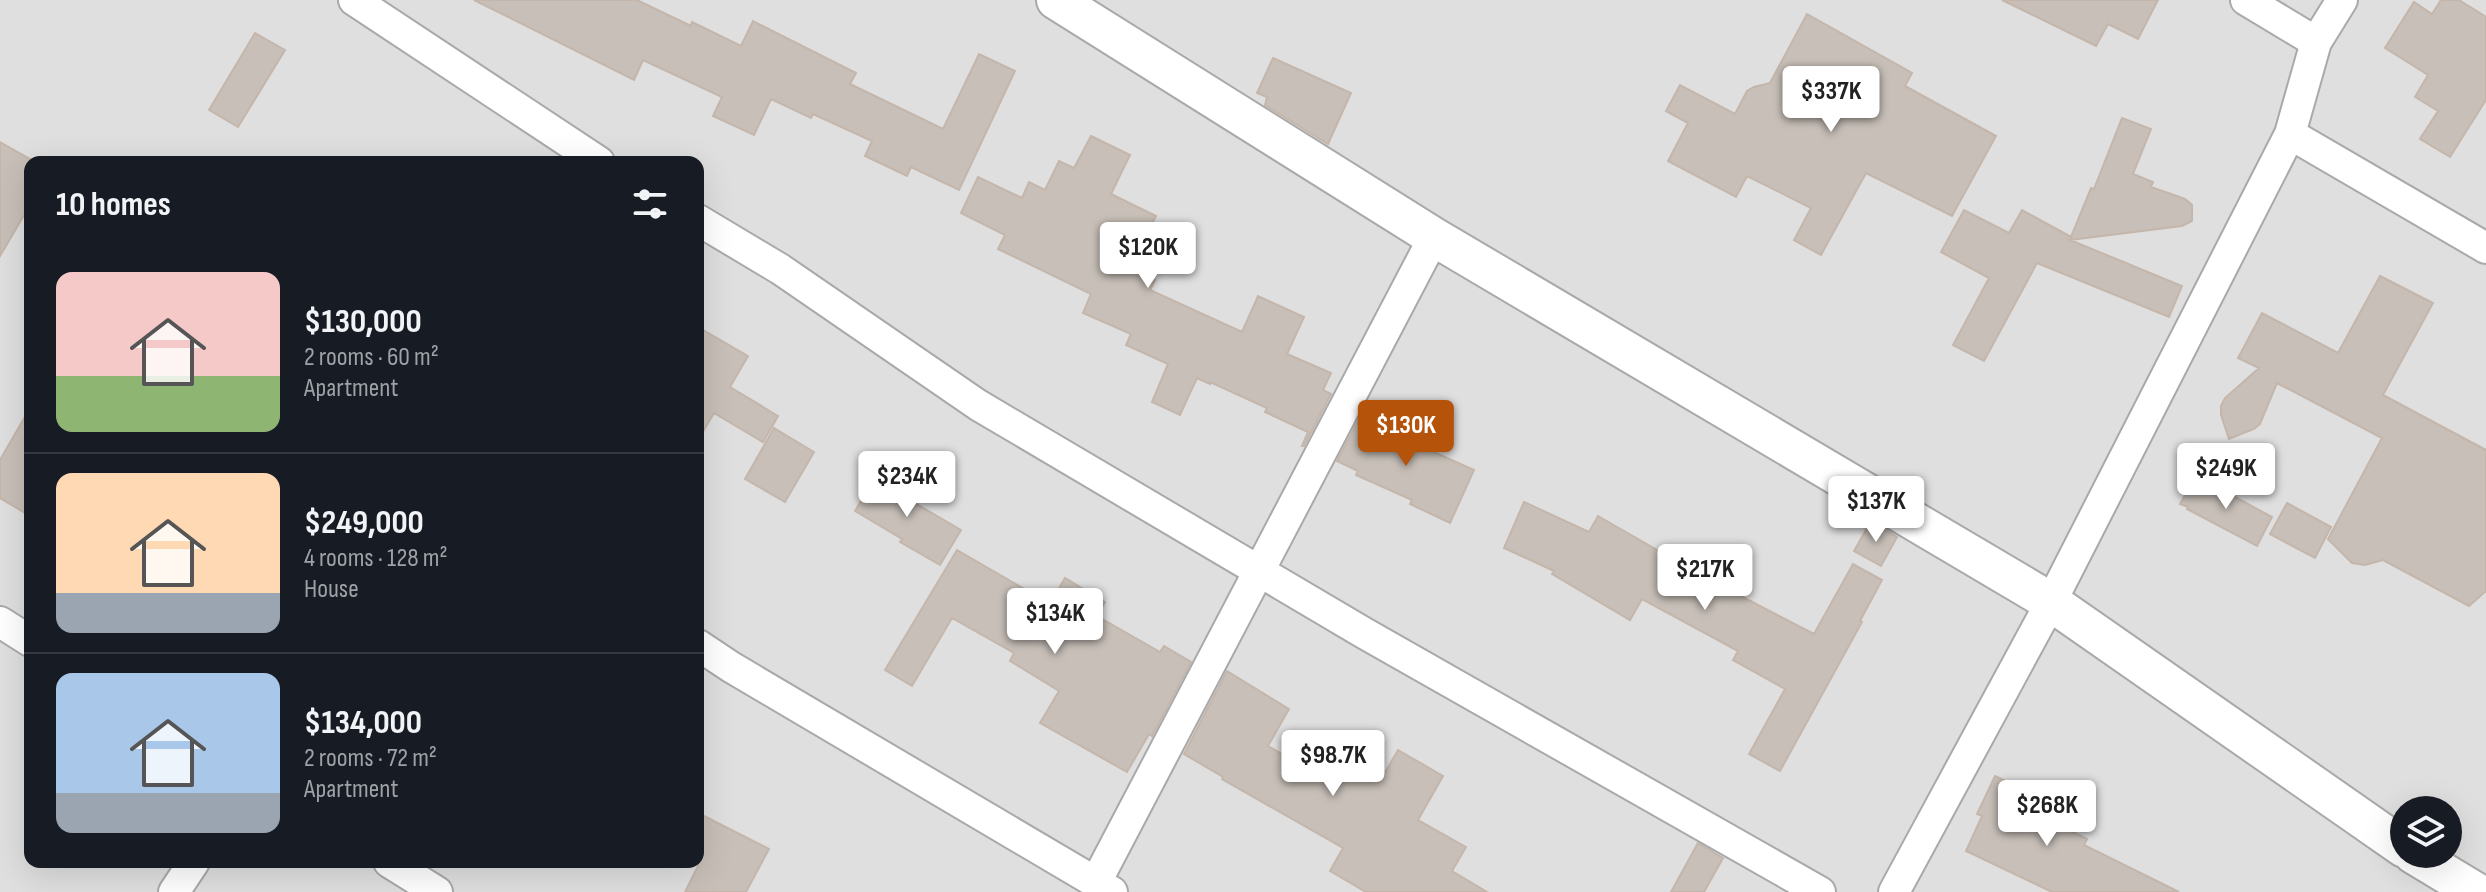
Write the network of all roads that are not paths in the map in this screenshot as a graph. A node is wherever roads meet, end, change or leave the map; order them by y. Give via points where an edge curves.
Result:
1 (354, 0) edge
2 (1056, 0) edge
3 (2246, 0) edge
4 (2342, 0) edge
5 (2316, 42) junction
6 (2290, 134) junction
7 (590, 156) edge
8 (704, 224) edge
9 (1434, 237) junction
10 (2486, 248) edge
11 (1259, 571) junction
12 (2051, 602) junction
13 (0, 622) edge
14 (24, 637) edge
15 (704, 649) edge
16 (2390, 838) edge
17 (190, 868) edge
18 (399, 868) edge
19 (2436, 868) edge
20 (1104, 887) edge
21 (174, 892) edge
22 (437, 892) edge
23 (1820, 892) edge
24 (1894, 892) edge
25 (2476, 892) edge

1 - 7 street
2 - 9 street
3 - 5 street
4 - 5 street
5 - 6 street
6 - 10 street
6 - 12 street
8 - 11 street via 780,269 978,405
9 - 11 street
9 - 12 street
11 - 20 street
11 - 23 street
12 - 16 street
12 - 24 street
13 - 14 street
15 - 20 street
17 - 21 street
18 - 22 street
19 - 25 street

